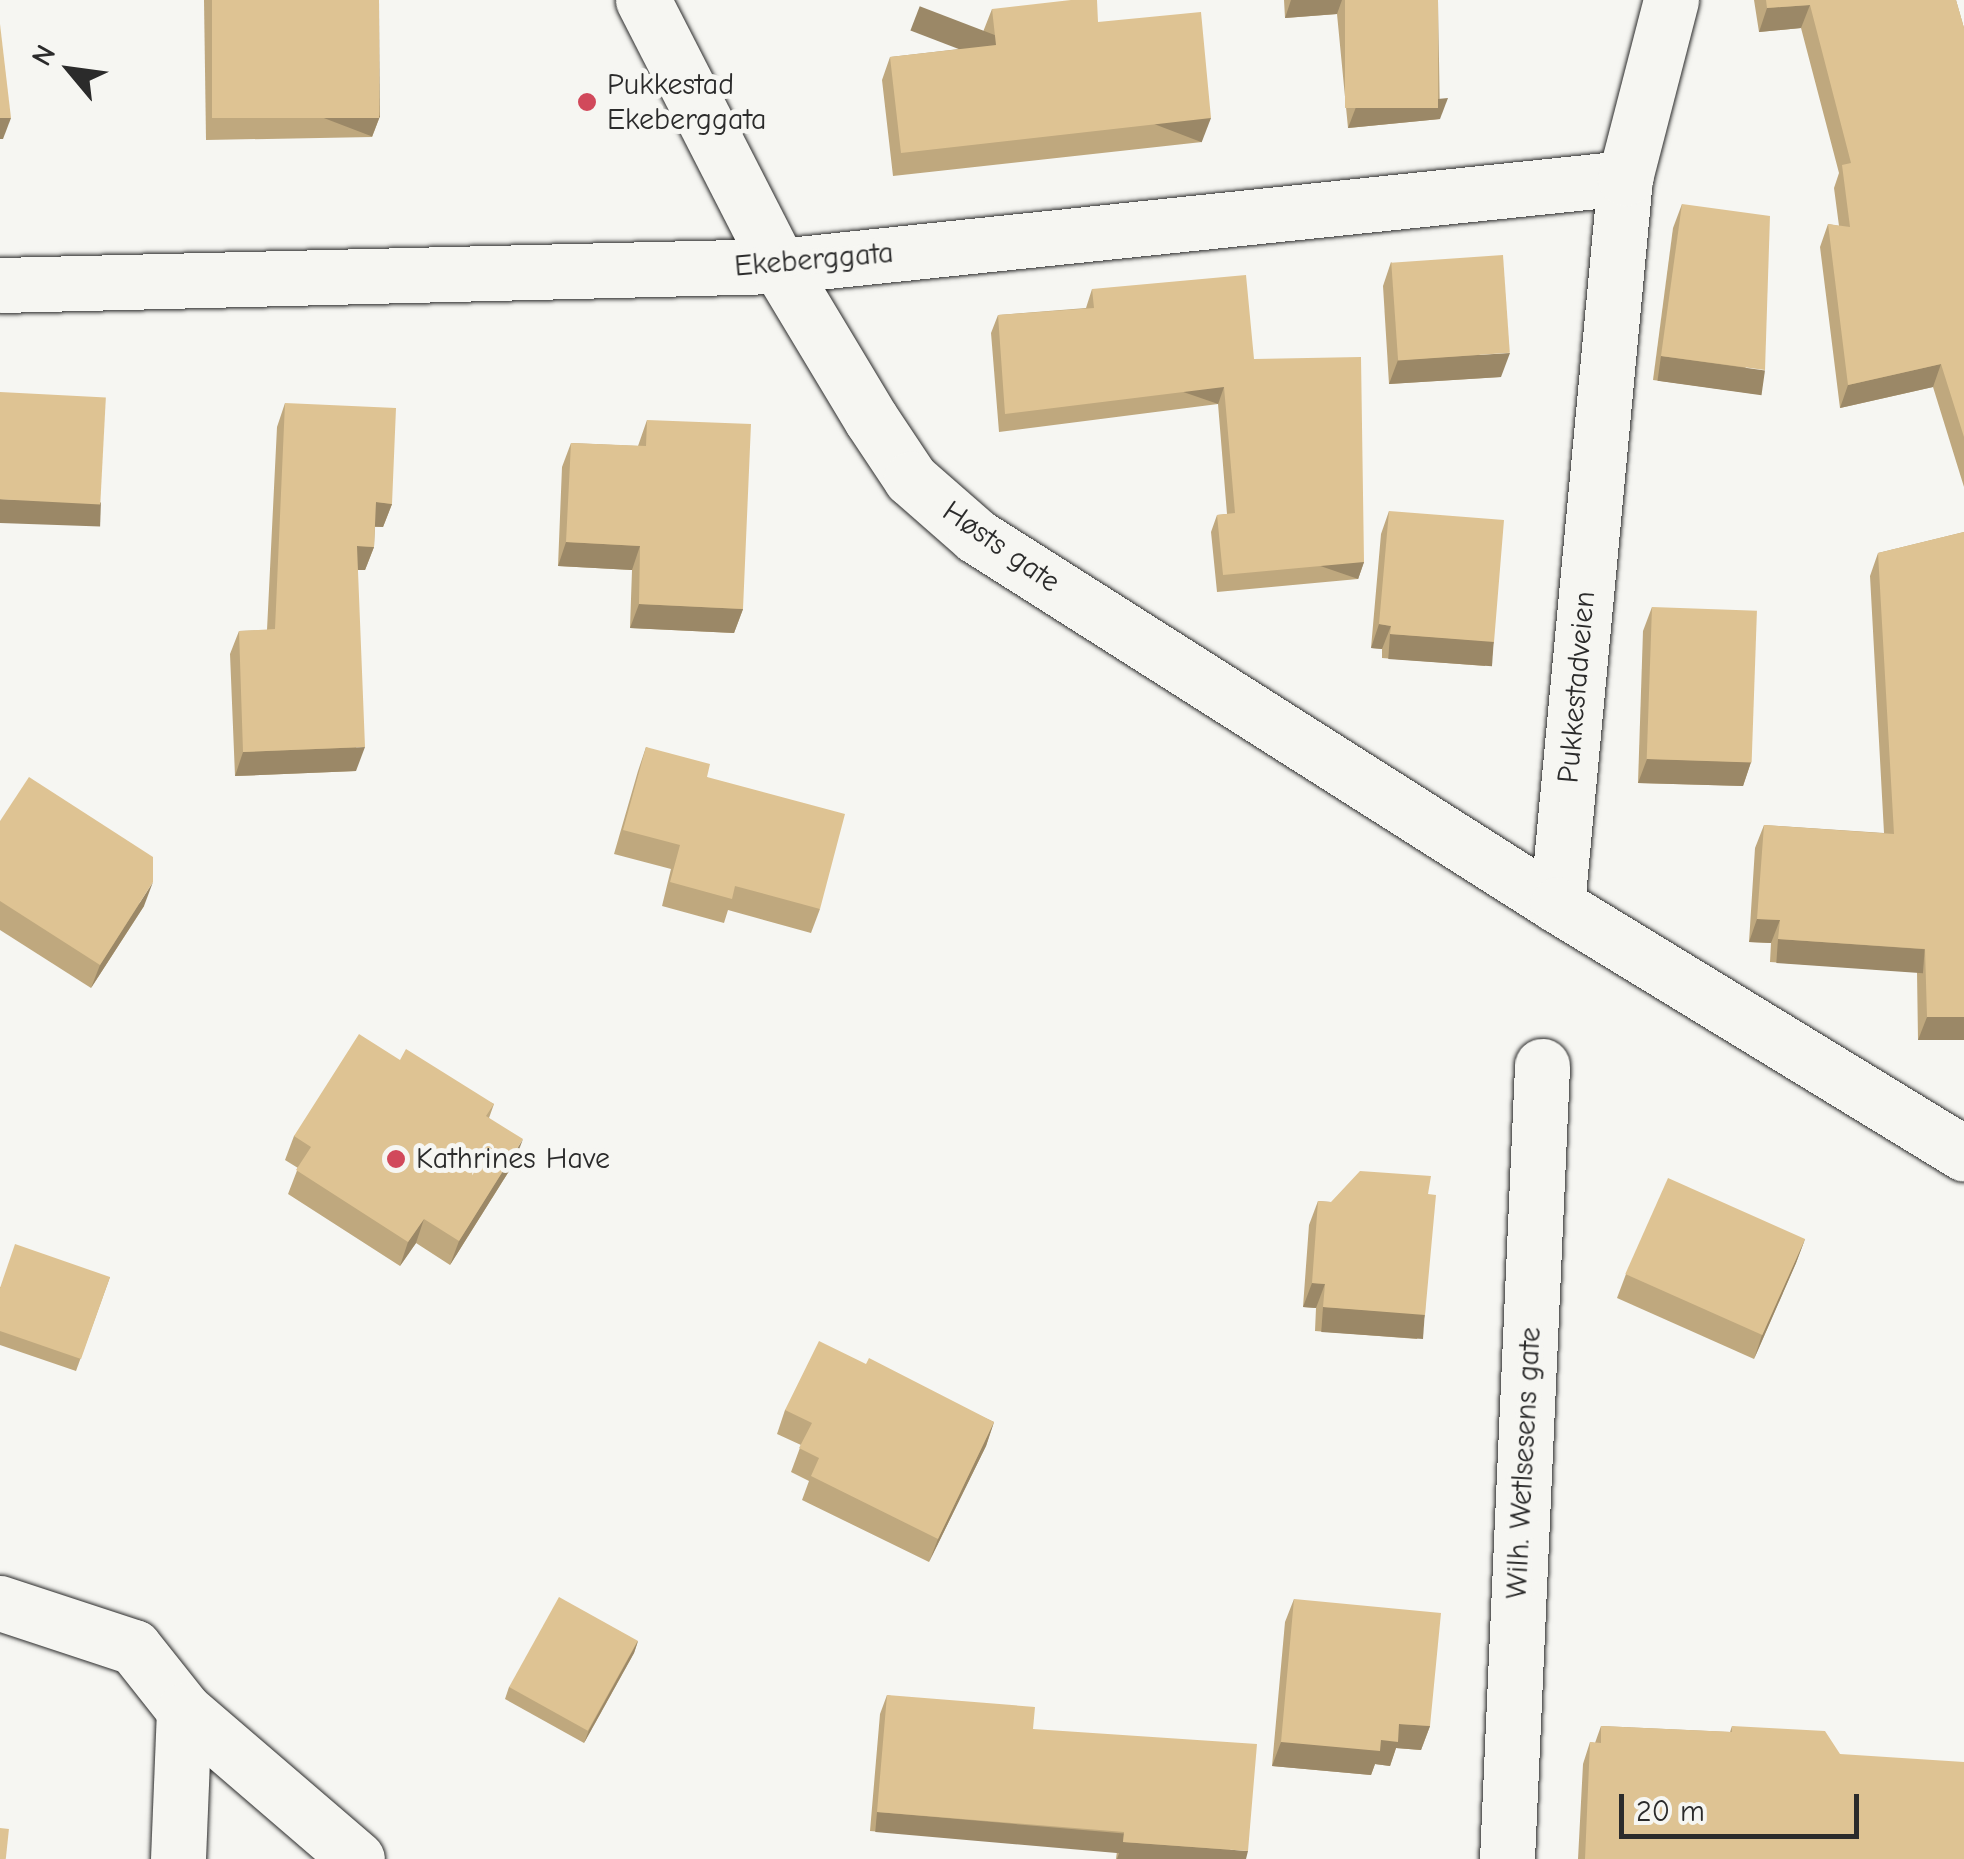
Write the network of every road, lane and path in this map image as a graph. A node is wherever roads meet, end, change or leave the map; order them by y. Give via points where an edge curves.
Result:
1 (643, 0) edge
2 (1670, 0) edge
3 (1625, 178) junction
4 (779, 266) junction
5 (0, 285) edge
6 (1557, 905) junction
7 (1542, 1066) dead end
8 (1964, 1153) edge
9 (0, 1604) edge
10 (184, 1710) junction
11 (178, 1859) edge
12 (357, 1859) edge
13 (1507, 1859) edge

1 - 4 street, Høsts gate
2 - 3 street, Pukkestadveien
3 - 4 street, Ekeberggata
3 - 6 street, Pukkestadveien
4 - 5 street, Ekeberggata
4 - 6 street, Høsts gate via 910,479 976,536
6 - 8 street
7 - 13 street, Wilh. Wetlsesens gate
9 - 10 street via 134,1647
10 - 11 street
10 - 12 street

